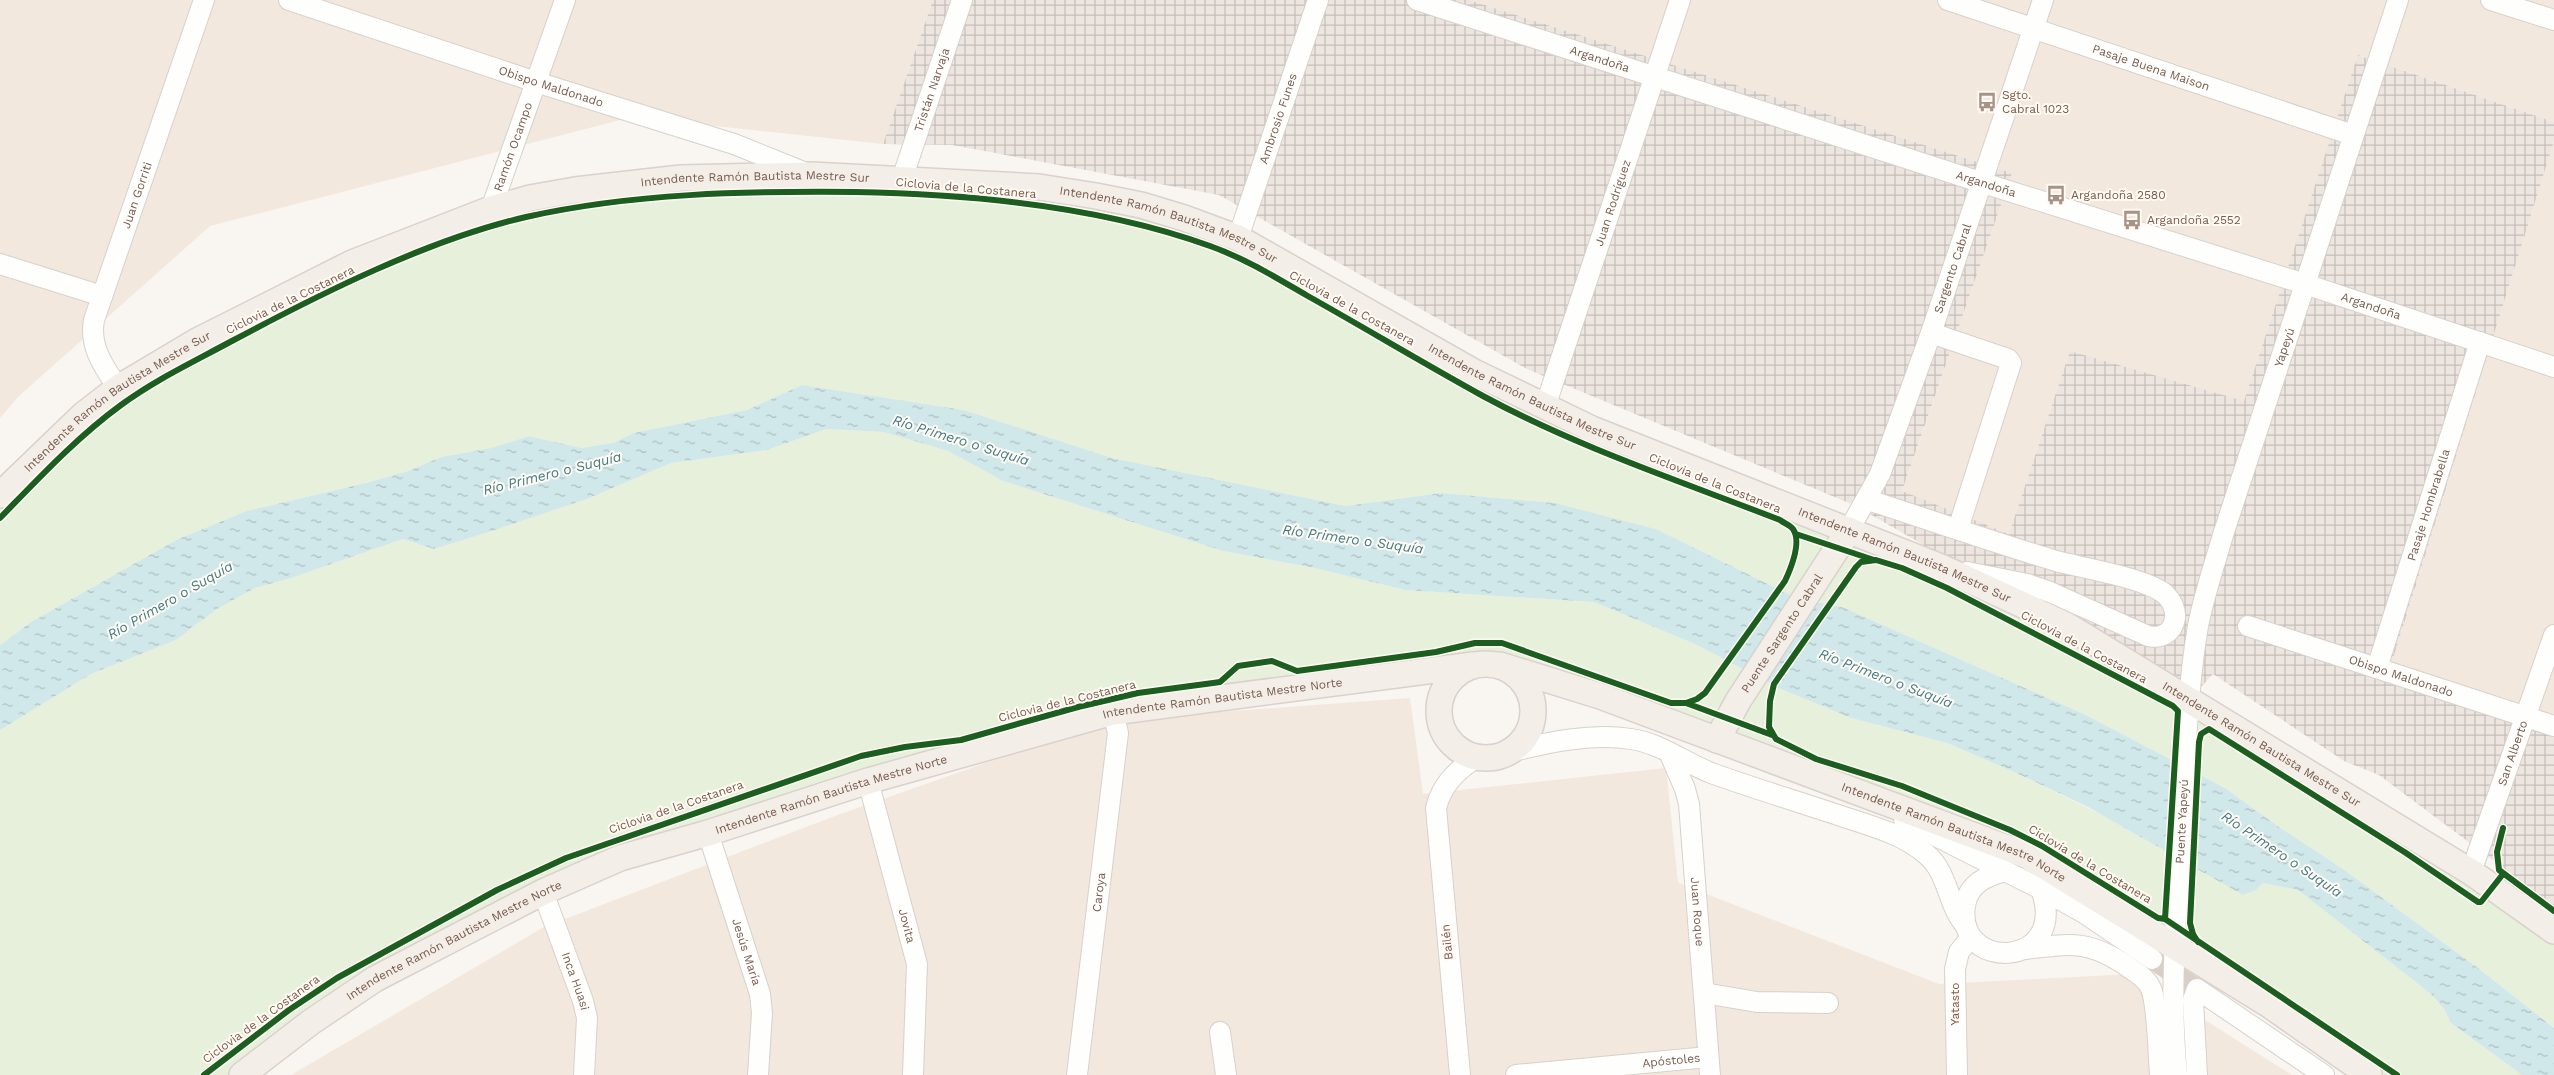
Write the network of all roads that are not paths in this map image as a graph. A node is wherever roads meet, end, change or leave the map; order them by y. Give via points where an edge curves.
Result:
1 (204, 0) edge
2 (289, 0) edge
3 (565, 0) edge
4 (962, 0) edge
5 (1318, 0) edge
6 (1418, 0) edge
7 (1680, 0) edge
8 (1948, 0) edge
9 (2042, 0) edge
10 (2398, 0) edge
11 (2491, 0) edge
12 (2554, 20) edge
13 (2034, 27) junction
14 (1655, 76) junction
15 (536, 82) junction
16 (2353, 135) junction
17 (812, 175) junction
18 (902, 179) junction
19 (1980, 182) junction
20 (491, 209) junction
21 (1238, 238) junction
22 (0, 264) edge
23 (2305, 284) junction
24 (102, 296) junction
25 (1931, 333) junction
26 (2480, 342) junction
27 (2554, 367) edge
28 (118, 388) junction
29 (1545, 407) junction
30 (0, 495) edge
31 (1868, 500) junction
32 (1958, 529) junction
33 (1849, 530) junction
34 (1941, 567) junction
35 (2248, 626) dead end
36 (2554, 635) edge
37 (1473, 665) junction
38 (1500, 665) junction
39 (2377, 668) junction
40 (2190, 699) junction
41 (1113, 712) junction
42 (2527, 717) junction
43 (2554, 726) edge
44 (1717, 740) junction
45 (1510, 752) junction
46 (1669, 752) junction
47 (1477, 757) junction
48 (1817, 776) junction
49 (868, 781) junction
50 (708, 833) junction
51 (2005, 871) junction
52 (2471, 872) junction
53 (2040, 889) junction
54 (543, 892) junction
55 (1969, 931) junction
56 (2554, 931) edge
57 (2175, 939) junction
58 (2026, 949) junction
59 (2152, 958) tunnel mouth
60 (1704, 993) junction
61 (1828, 1003) dead end
62 (1220, 1032) dead end
63 (1709, 1066) edge
64 (242, 1075) edge
65 (584, 1075) edge
66 (758, 1075) edge
67 (913, 1075) edge
68 (1077, 1075) edge
69 (1226, 1075) edge
70 (1460, 1075) edge
71 (1516, 1075) edge
72 (1957, 1075) edge
73 (2160, 1075) edge
74 (2177, 1075) edge
75 (2197, 1075) edge
76 (2324, 1075) edge
77 (2369, 1075) edge

1 - 24 street, Juan Gorriti
2 - 15 street, Obispo Maldonado
3 - 15 street, Ramón Ocampo
4 - 18 street, Tristán Narvaja
5 - 21 street, Ambrosio Funes
6 - 14 street, Argandoña
7 - 14 street, Juan Rodríguez
8 - 13 street, Pasaje Buena Maison
9 - 13 street, Sargento Cabral
10 - 16 street, Yapeyú
11 - 12 street
13 - 16 street, Pasaje Buena Maison
13 - 19 street, Sargento Cabral
14 - 19 street, Argandoña
14 - 29 street, Juan Rodríguez
15 - 17 street, Obispo Maldonado via 734,144
15 - 20 street, Ramón Ocampo
16 - 23 street, Yapeyú
17 - 18 main road, Intendente Ramón Bautista Mestre Sur
17 - 20 main road, Intendente Ramón Bautista Mestre Sur via 636,182 530,198
18 - 21 main road, Intendente Ramón Bautista Mestre Sur via 1039,187 1096,196 1167,213
19 - 23 street, Argandoña
19 - 25 street, Sargento Cabral
20 - 28 main road, Intendente Ramón Bautista Mestre Sur via 352,264 197,341
21 - 29 main road, Intendente Ramón Bautista Mestre Sur via 1474,372
22 - 24 street
23 - 26 street, Argandoña
23 - 40 street, Yapeyú via 2206,590 2194,650
24 - 28 street, Juan Gorriti via 92,331 98,356
25 - 31 street, Sargento Cabral
25 - 32 street via 2008,359 2011,363
26 - 27 street, Argandoña
26 - 39 street, Pasaje Hombrabella
28 - 30 main road, Intendente Ramón Bautista Mestre Sur via 82,415
29 - 33 main road, Intendente Ramón Bautista Mestre Sur
31 - 32 street
31 - 33 street, Sargento Cabral
32 - 34 street via 2156,589 2171,602 2174,610 2172,625 2161,637 2148,636 2095,610 2027,584
33 - 34 main road, Intendente Ramón Bautista Mestre Sur
33 - 44 main road, Puente Sargento Cabral via 1738,701
34 - 40 main road, Intendente Ramón Bautista Mestre Sur via 2066,625
35 - 39 street, Obispo Maldonado
36 - 42 street, San Alberto
37 - 38 main road
37 - 41 main road, Intendente Ramón Bautista Mestre Norte
37 - 47 main road via 1458,672 1447,683 1440,697 1438,713 1450,742 1462,752
38 - 44 main road, Intendente Ramón Bautista Mestre Norte via 1600,696
38 - 45 main road via 1525,682 1532,696 1534,712 1531,728 1523,741
39 - 42 street, Obispo Maldonado
40 - 52 main road, Intendente Ramón Bautista Mestre Sur
40 - 57 street, Puente Yapeyú
41 - 49 main road, Intendente Ramón Bautista Mestre Norte
41 - 68 street, Caroya via 1118,733
42 - 43 street, Obispo Maldonado
42 - 52 street, San Alberto
44 - 48 main road, Intendente Ramón Bautista Mestre Norte
45 - 46 street via 1556,742 1616,738 1631,739
45 - 47 main road
46 - 55 street via 1716,774 1905,838 1936,863 1956,912
46 - 60 street, Juan Roque via 1686,789 1689,804
47 - 70 street, Bailén via 1452,776 1438,797 1436,808
48 - 51 street
48 - 57 main road, Intendente Ramón Bautista Mestre Norte via 2026,855
49 - 50 main road, Intendente Ramón Bautista Mestre Norte
49 - 67 street, Jovita via 917,964
50 - 54 main road, Intendente Ramón Bautista Mestre Norte via 620,858
50 - 66 street, Jesús María via 760,994
51 - 53 street
51 - 55 street via 1981,880 1972,889 1964,913
52 - 56 main road, Intendente Ramón Bautista Mestre Sur
53 - 58 street via 2046,902 2044,929
53 - 59 street via 2084,913
54 - 64 main road, Intendente Ramón Bautista Mestre Norte via 375,979 311,1022
54 - 65 street, Inca Huasi via 583,1001 586,1018
55 - 58 street via 1990,952 2015,954
55 - 72 street, Yatasto via 1955,969
57 - 74 street, Puente Yapeyú via 2172,1014
57 - 77 main road, Intendente Ramón Bautista Mestre Norte
58 - 73 street via 2063,944 2091,946 2105,951 2146,979 2152,992
60 - 61 street via 1766,1003
60 - 63 street, Juan Roque
62 - 69 street
63 - 71 street, Apóstoles
75 - 76 street via 2193,1000 2196,989

